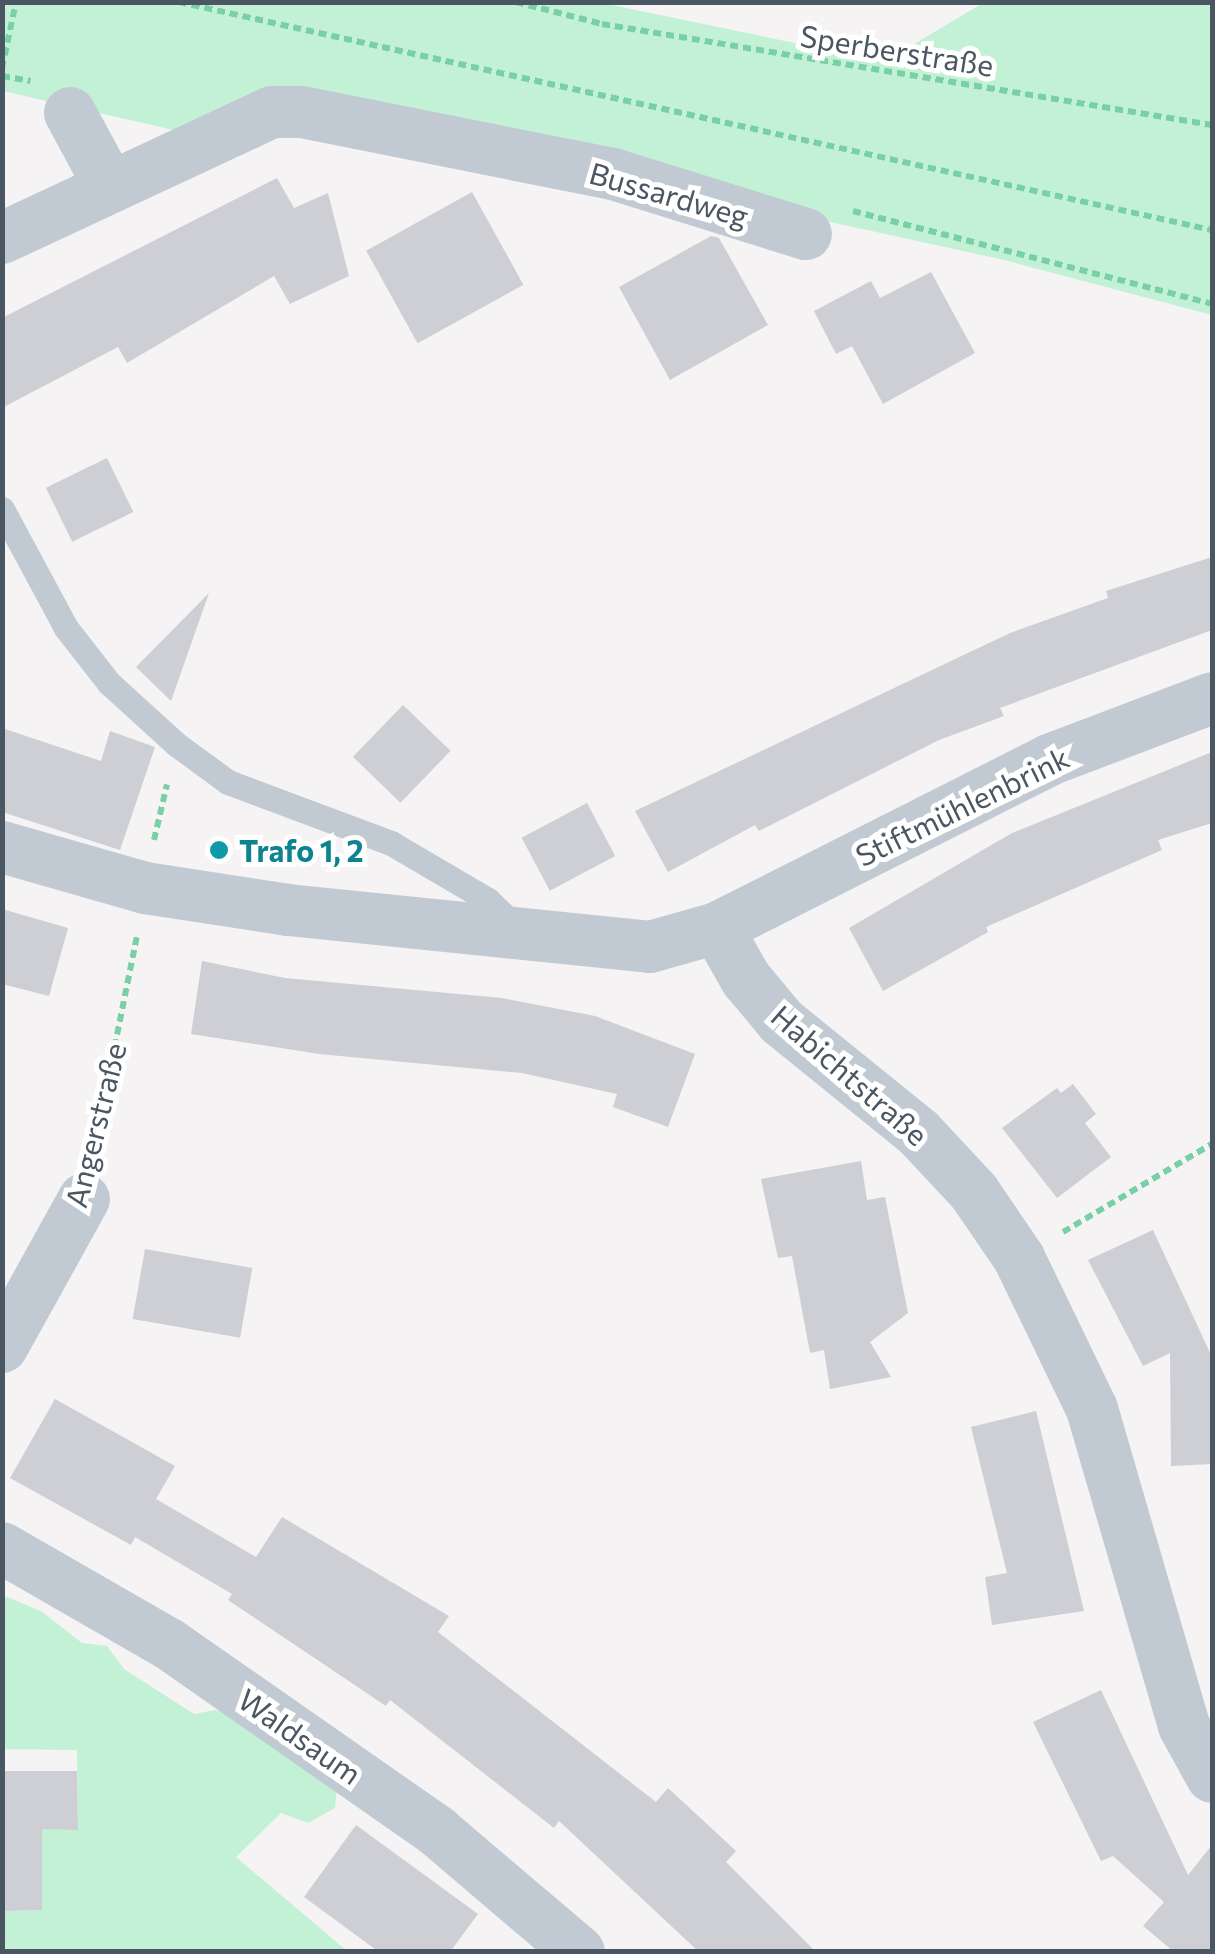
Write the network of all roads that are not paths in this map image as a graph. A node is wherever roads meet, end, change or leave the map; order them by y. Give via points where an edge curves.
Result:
1 (70, 112) dead end
2 (109, 185) junction
3 (806, 234) road end
4 (2, 238) edge
5 (2, 510) edge
6 (1212, 698) edge
7 (2, 848) edge
8 (717, 928) junction
9 (524, 934) junction
10 (84, 1199) road end
11 (2, 1346) edge
12 (2, 1548) edge
13 (1212, 1777) edge
14 (579, 1952) edge

1 - 2 street
2 - 3 street, Bussardweg via 272,112 302,112 613,174
2 - 4 street, Bussardweg
5 - 9 lane via 66,628 109,682 176,744 206,768 266,798 391,844 488,900
6 - 8 street, Stiftmühlenbrink via 1050,760
7 - 9 street via 146,888
8 - 9 street via 650,948
8 - 13 street, Habichtstraße via 746,979 782,1022 919,1133 974,1192 1018,1258 1092,1409 1184,1726
10 - 11 street, Angerstraße
12 - 14 street, Waldsaum via 169,1644 375,1788

